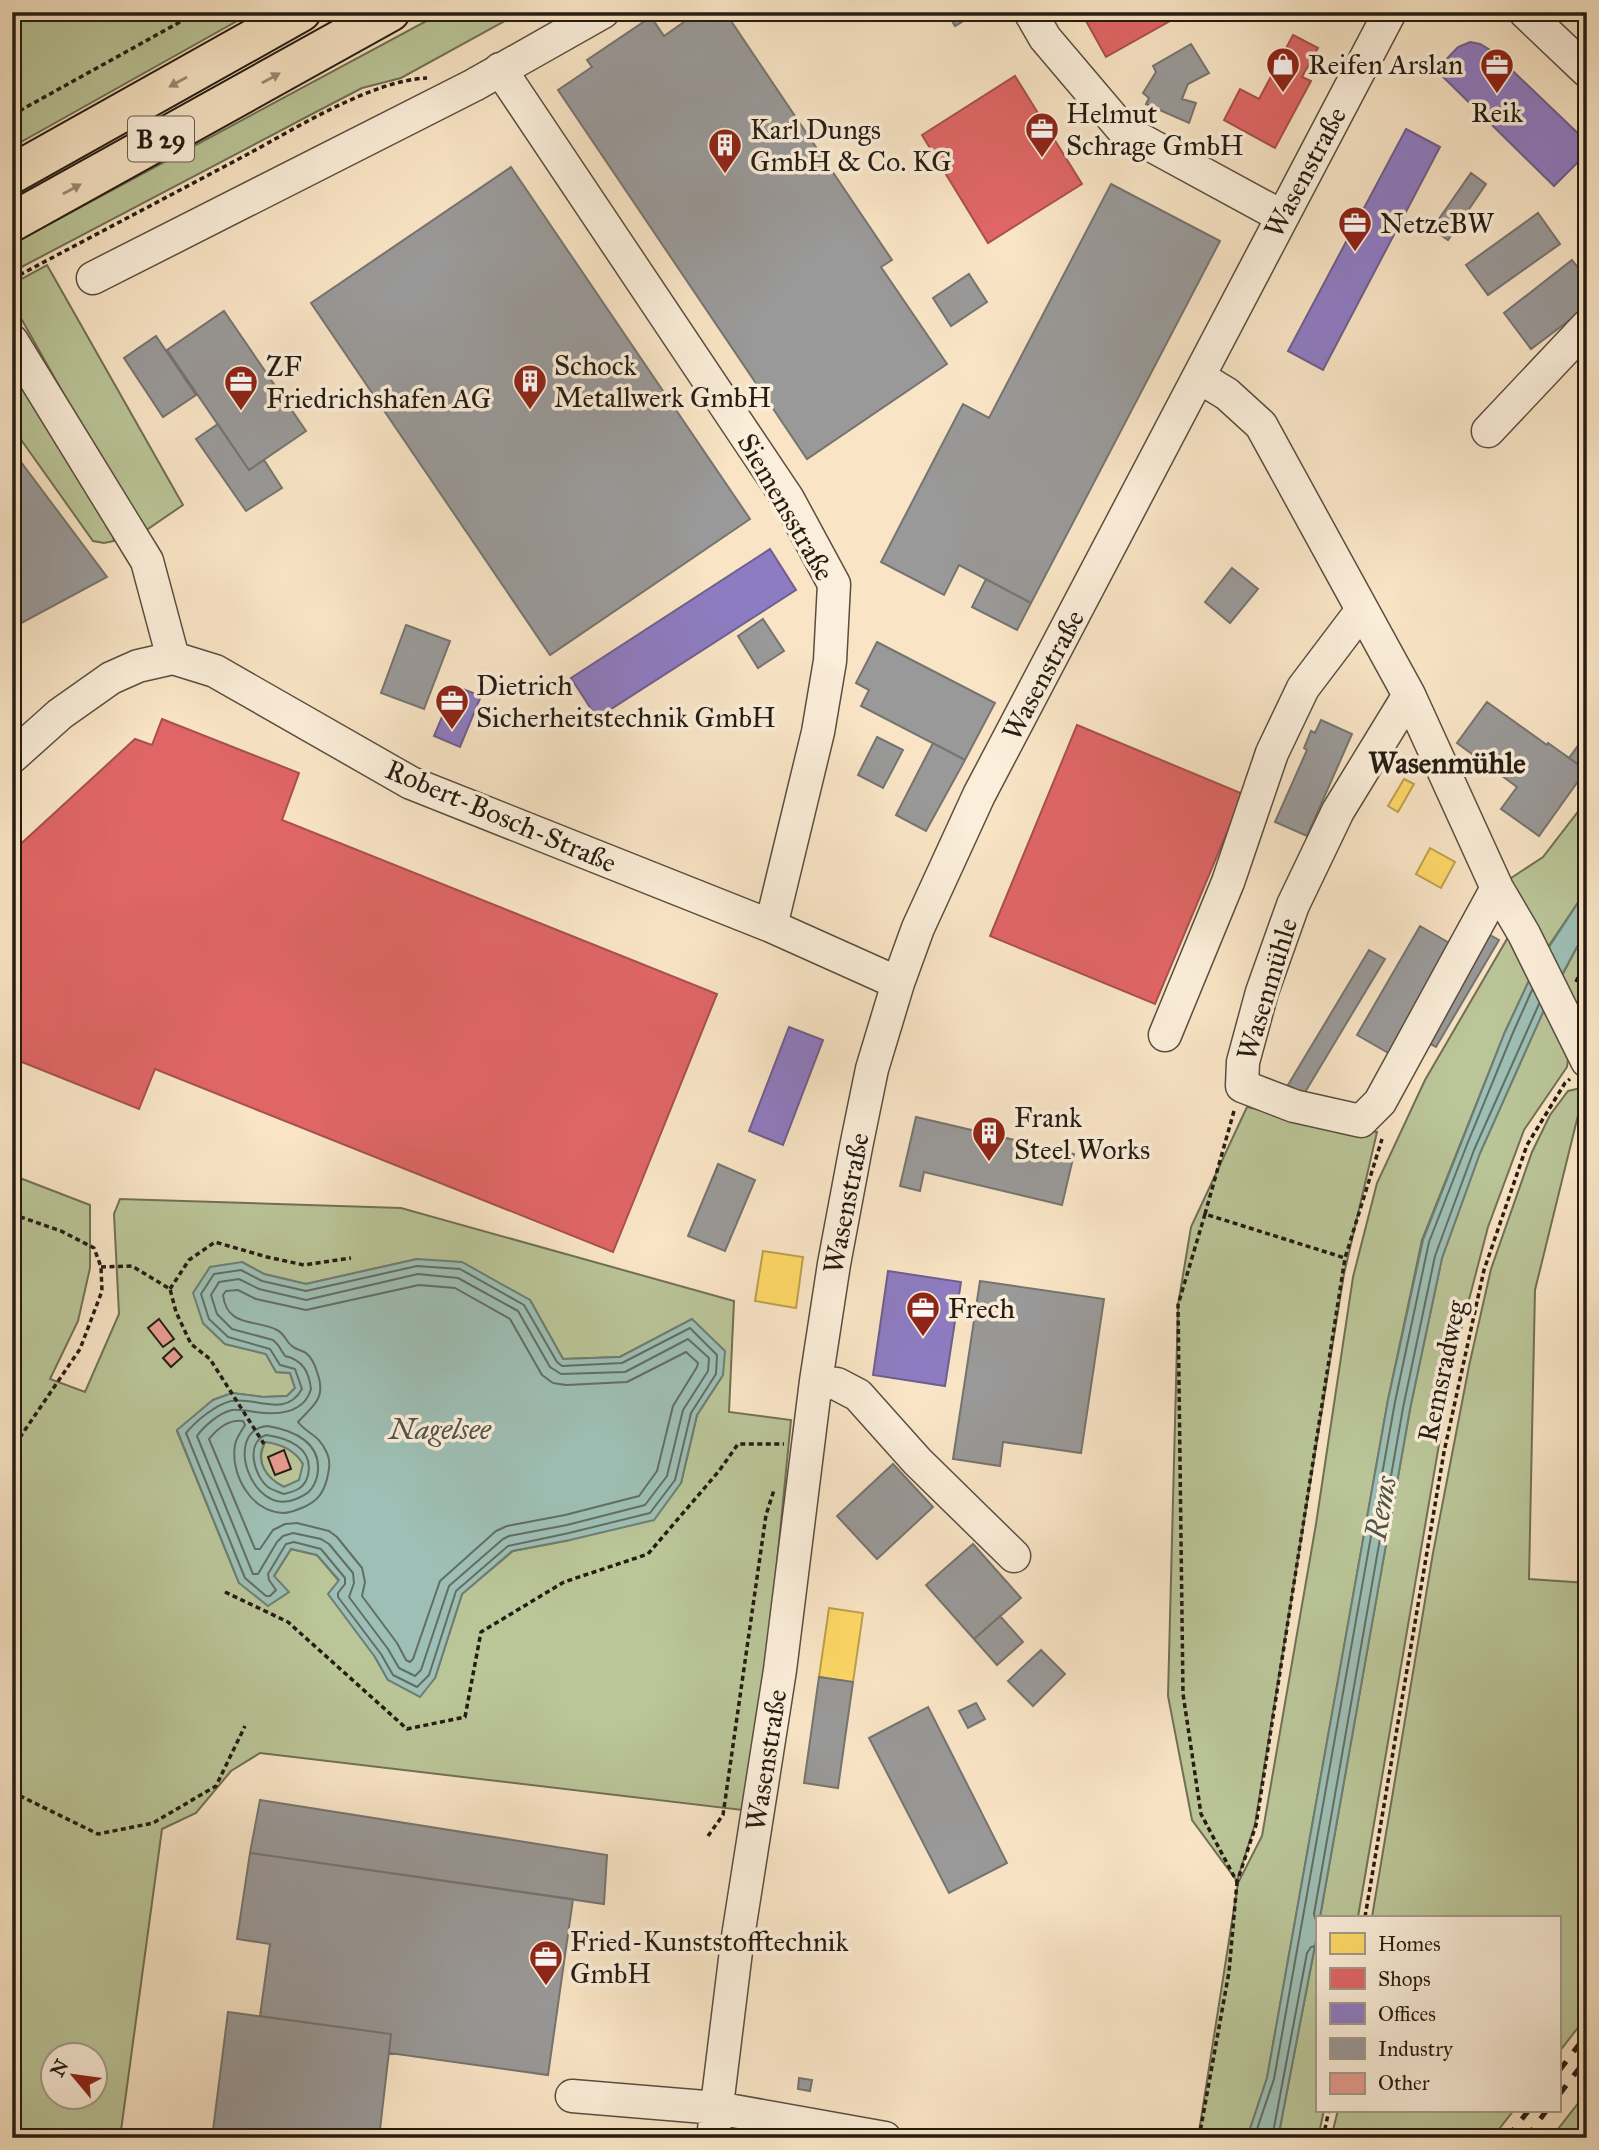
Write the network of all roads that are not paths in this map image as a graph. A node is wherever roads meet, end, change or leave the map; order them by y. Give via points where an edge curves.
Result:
1 (302, 12) edge
2 (390, 12) edge
3 (603, 12) edge
4 (1030, 12) edge
5 (1390, 12) edge
6 (1525, 12) edge
7 (500, 69) junction
8 (1587, 71) edge
9 (12, 174) edge
10 (1281, 216) junction
11 (12, 222) edge
12 (93, 278) dead end
13 (1587, 326) edge
14 (12, 341) edge
15 (1199, 377) junction
16 (1488, 431) dead end
17 (1362, 610) junction
18 (173, 658) junction
19 (1409, 695) junction
20 (12, 757) edge
21 (1497, 888) junction
22 (771, 926) junction
23 (898, 983) junction
24 (1164, 1035) dead end
25 (1580, 1069) edge
26 (816, 1381) junction
27 (1014, 1556) dead end
28 (572, 2096) dead end
29 (715, 2123) edge
30 (885, 2138) edge

1 -> 9 highway, B 29
11 -> 2 highway, B 29
3 - 7 street
4 - 10 street via 1045,38 1122,130
5 - 10 street, Wasenstraße
6 - 8 street
7 - 12 street
7 - 22 street, Siemensstraße via 788,499 834,584 830,661 818,732
10 - 15 street, Wasenstraße
13 - 16 street
14 - 18 street via 146,561
15 - 17 street via 1227,394 1261,425
15 - 23 street, Wasenstraße via 979,795
17 - 19 street
17 - 24 street via 1303,688 1272,753 1228,882
18 - 20 street via 111,678 60,714
18 - 22 street, Robert-Bosch-Straße via 215,671 411,783
19 - 21 street
19 - 21 street, Wasenmühle via 1338,811 1293,905 1262,992 1242,1062 1241,1086 1294,1106 1362,1121 1380,1102
21 - 25 street via 1570,1028
22 - 23 street, Robert-Bosch-Straße
23 - 26 street, Wasenstraße via 858,1134
26 - 27 street via 837,1384 858,1395 917,1461
26 - 29 street, Wasenstraße
28 - 29 street
29 - 30 street

